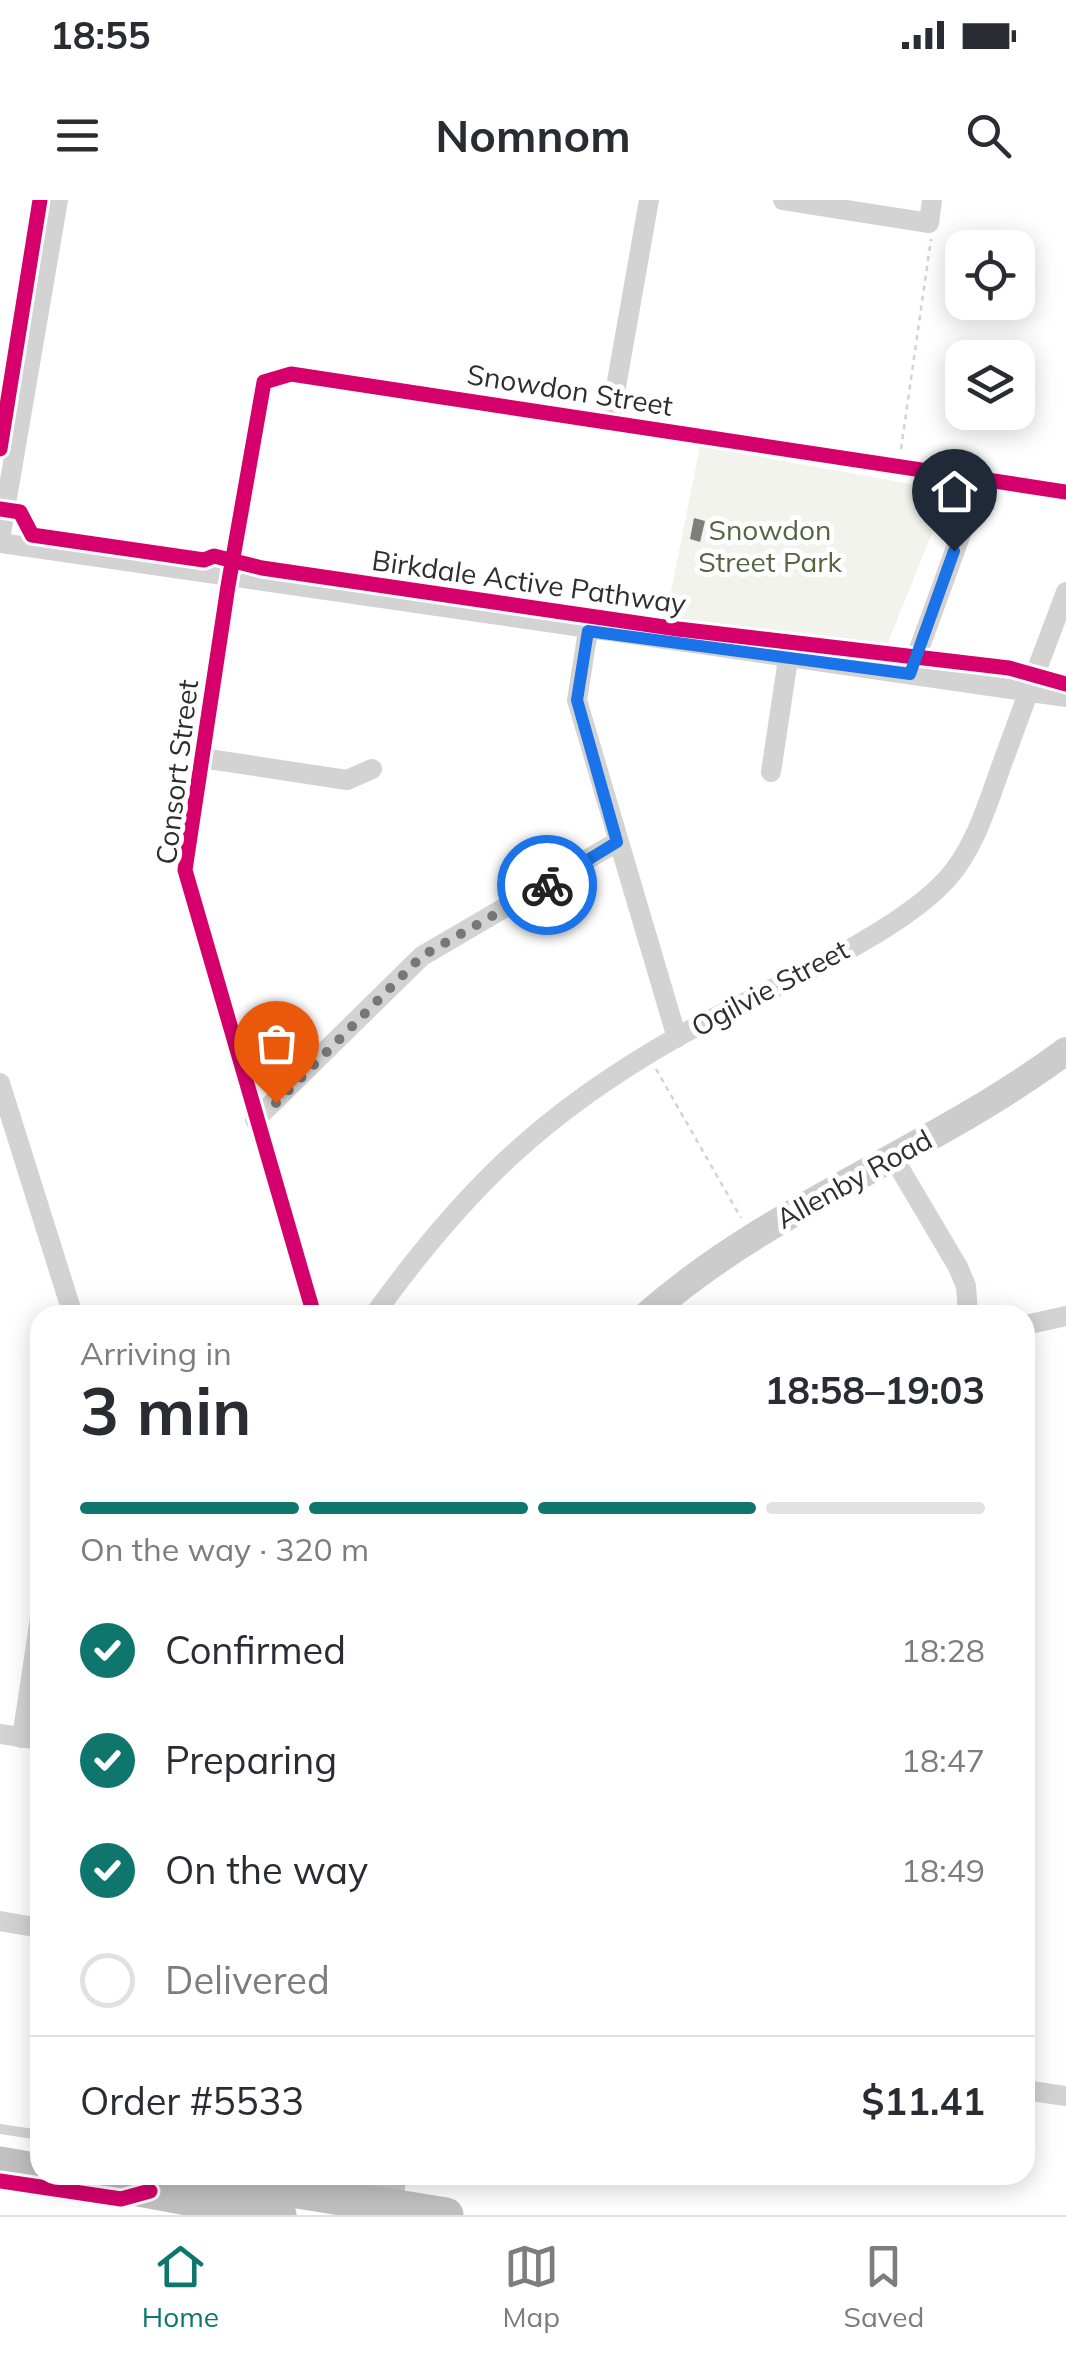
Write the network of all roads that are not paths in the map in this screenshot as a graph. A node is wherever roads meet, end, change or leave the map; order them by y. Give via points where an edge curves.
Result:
1 (57, 200) edge
2 (649, 200) edge
3 (783, 200) edge
4 (932, 200) edge
5 (610, 422) junction
6 (981, 479) junction
7 (1066, 492) edge
8 (0, 541) edge
9 (229, 578) junction
10 (1066, 592) edge
11 (588, 631) junction
12 (788, 659) junction
13 (910, 674) junction
14 (1029, 692) junction
15 (1066, 698) edge
16 (202, 758) junction
17 (372, 769) dead end
18 (771, 772) dead end
19 (617, 842) junction
20 (676, 1038) junction
21 (1066, 1052) edge
22 (0, 1082) edge
23 (255, 1120) junction
24 (894, 1157) junction
25 (70, 1305) edge
26 (311, 1305) edge
27 (382, 1305) edge
28 (658, 1305) edge
29 (970, 1305) edge
30 (1066, 1316) edge
31 (1035, 1325) edge
32 (0, 1734) edge
33 (30, 1739) edge
34 (0, 1921) edge
35 (30, 1926) edge
36 (1035, 2091) edge
37 (1066, 2096) edge
38 (0, 2129) edge
39 (30, 2134) edge
40 (0, 2146) edge
41 (30, 2150) edge
42 (0, 2164) edge
43 (30, 2169) edge
44 (0, 2181) edge
45 (121, 2185) edge
46 (278, 2185) edge
47 (150, 2190) junction
48 (380, 2198) edge
49 (280, 2215) edge
50 (446, 2215) edge

1 - 8 street
2 - 5 street
3 - 4 street via 928,223
5 - 6 street, Snowdon Street
5 - 9 street, Snowdon Street via 271,376 261,388
6 - 7 street, Snowdon Street
6 - 13 street
8 - 9 street
9 - 11 street
9 - 16 street, Consort Street
10 - 14 street, Ogilvie Street
11 - 12 street
11 - 19 street via 577,700
12 - 13 street
12 - 18 street
13 - 14 street
14 - 15 street
14 - 20 street, Ogilvie Street via 982,819 947,880 881,929
16 - 17 street via 347,780
16 - 23 street, Consort Street via 185,870
19 - 20 street
19 - 23 street via 422,956
20 - 27 street, Ogilvie Street via 561,1110 505,1156
21 - 24 main road, Allenby Road
22 - 25 street
23 - 26 street, Consort Street
24 - 28 main road, Allenby Road via 752,1237
24 - 29 street via 958,1267
30 - 31 street
32 - 33 street
34 - 35 street
36 - 37 street
38 - 39 lane
40 - 41 highway
42 - 43 highway
44 - 47 lane via 121,2199
45 - 47 highway
46 - 48 highway
47 - 49 highway
48 - 50 highway

